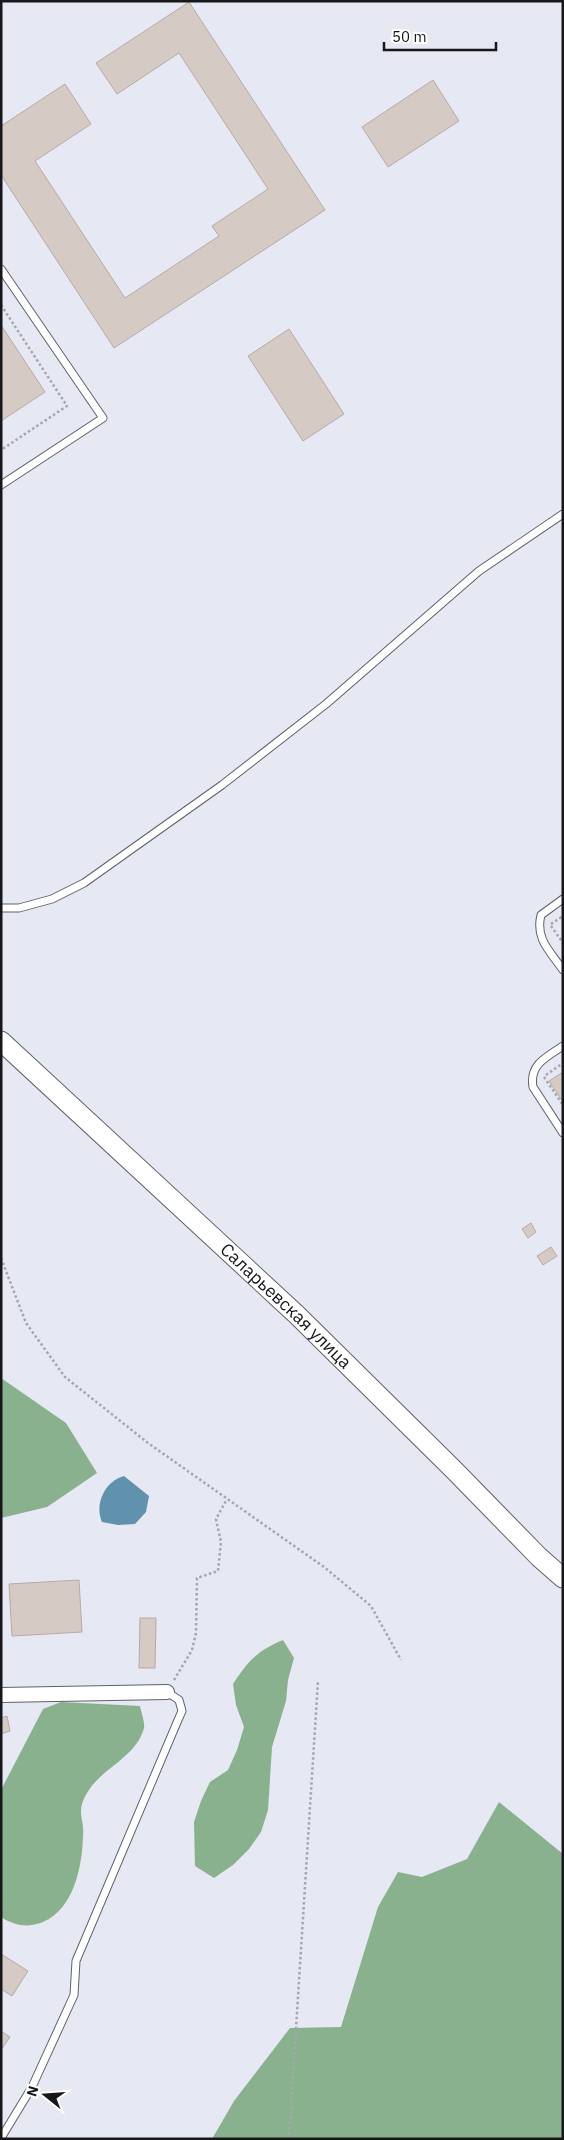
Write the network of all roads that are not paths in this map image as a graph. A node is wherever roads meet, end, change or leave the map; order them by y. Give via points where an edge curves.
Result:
1 (1, 269) edge
2 (1, 485) edge
3 (563, 514) edge
4 (563, 899) edge
5 (1, 908) edge
6 (563, 970) edge
7 (1, 1041) edge
8 (563, 1046) edge
9 (563, 1132) edge
10 (563, 1578) edge
11 (167, 1692) joint
12 (1, 1695) edge
13 (1, 2138) edge

1 - 2 lane via 104,418
3 - 5 lane via 479,571 326,704 230,779 84,883 52,899 19,908
4 - 6 lane via 541,915 538,926 540,935
7 - 10 street, Саларьевская улица via 296,1315
8 - 9 lane via 536,1065 531,1079
11 - 12 street
11 - 13 lane via 179,1700 182,1711 76,1961 74,1995 32,2087

